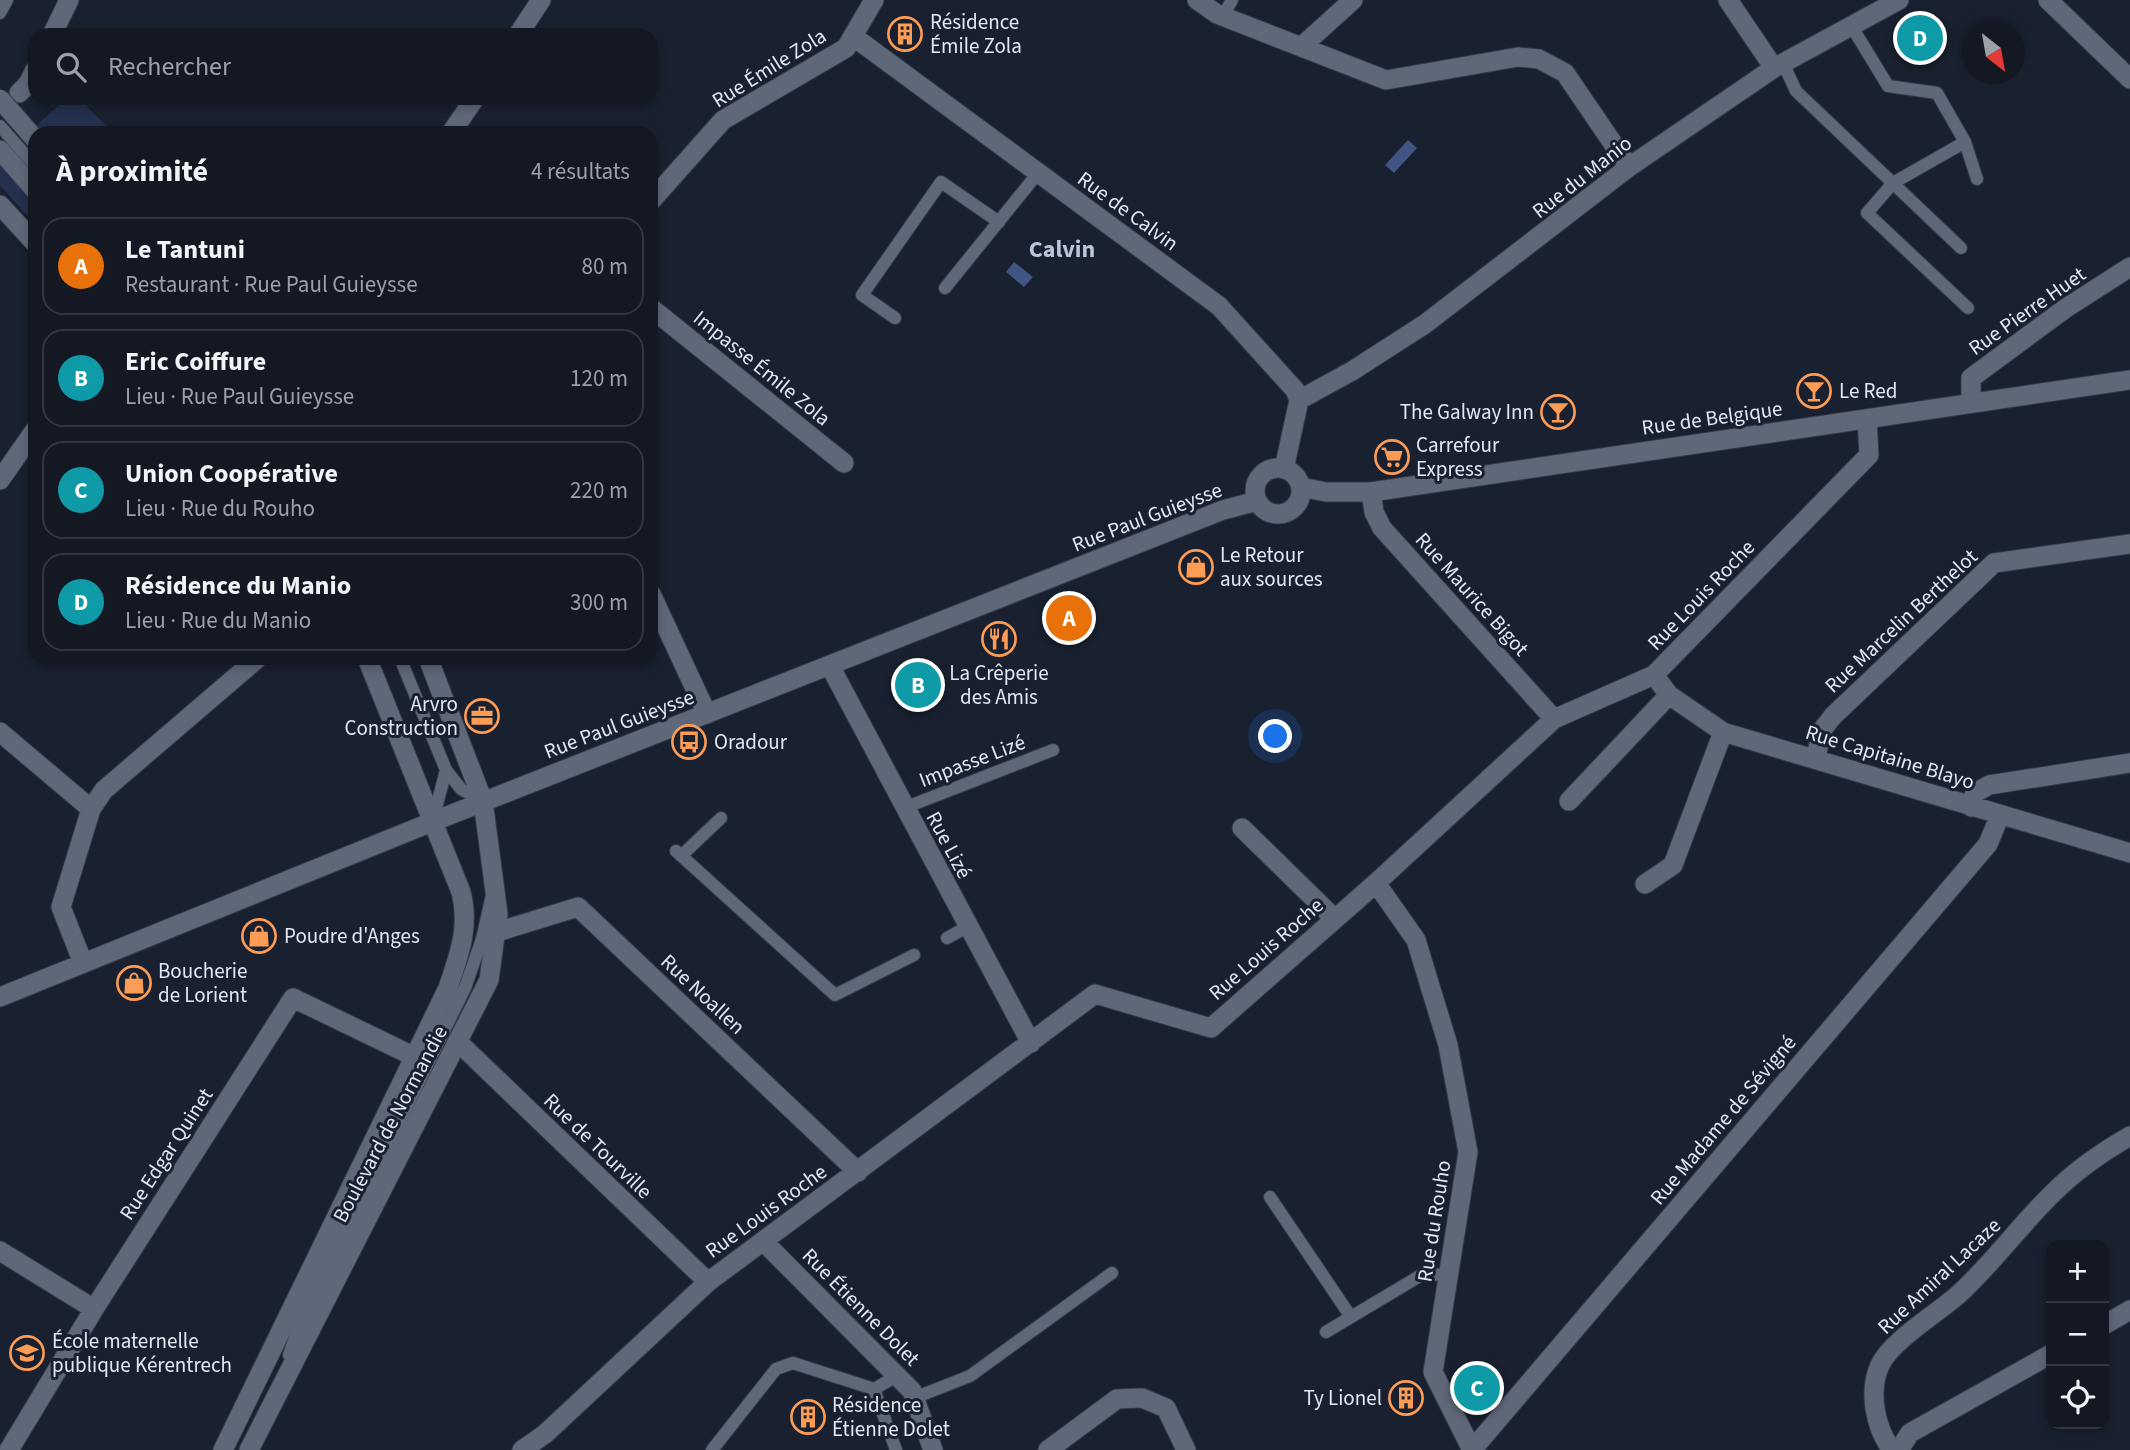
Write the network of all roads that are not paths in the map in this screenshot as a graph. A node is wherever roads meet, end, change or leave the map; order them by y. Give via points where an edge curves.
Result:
1 (7, 0) edge
2 (69, 0) edge
3 (541, 0) edge
4 (874, 0) edge
5 (1196, 0) edge
6 (1353, 0) edge
7 (1728, 0) edge
8 (1899, 0) edge
9 (2048, 0) edge
10 (1227, 8) edge
11 (0, 13) edge
12 (1852, 27) junction
13 (55, 28) edge
14 (523, 28) edge
15 (854, 37) junction
16 (1301, 47) junction
17 (1778, 66) junction
18 (2130, 79) edge
19 (28, 84) edge
20 (9, 96) edge
21 (470, 105) edge
22 (0, 126) edge
23 (456, 126) edge
24 (28, 127) edge
25 (1965, 142) junction
26 (0, 150) edge
27 (28, 158) edge
28 (1629, 167) junction
29 (1038, 173) junction
30 (1977, 179) dead end
31 (28, 182) edge
32 (1893, 183) junction
33 (658, 193) edge
34 (0, 205) edge
35 (999, 222) junction
36 (28, 235) edge
37 (1961, 248) dead end
38 (2130, 267) edge
39 (945, 288) dead end
40 (1968, 308) dead end
41 (658, 314) edge
42 (895, 318) dead end
43 (2130, 380) edge
44 (1299, 400) junction
45 (1971, 403) junction
46 (1867, 419) junction
47 (28, 440) edge
48 (844, 463) dead end
49 (1284, 468) junction
50 (0, 480) edge
51 (1301, 487) junction
52 (1371, 492) junction
53 (1257, 501) junction
54 (2130, 544) edge
55 (658, 609) edge
56 (250, 665) edge
57 (370, 665) edge
58 (403, 665) edge
59 (431, 665) edge
60 (830, 666) junction
61 (1654, 676) junction
62 (1669, 695) junction
63 (707, 714) junction
64 (1554, 719) junction
65 (0, 732) edge
66 (1723, 732) junction
67 (1053, 750) dead end
68 (1816, 757) junction
69 (2130, 763) edge
70 (446, 770) junction
71 (484, 801) junction
72 (1569, 801) dead end
73 (1971, 807) junction
74 (904, 808) junction
75 (91, 810) junction
76 (2000, 816) junction
77 (721, 818) dead end
78 (432, 822) junction
79 (1242, 828) dead end
80 (2130, 853) edge
81 (1376, 883) junction
82 (1645, 884) dead end
83 (493, 888) junction
84 (1335, 919) junction
85 (967, 927) junction
86 (498, 932) junction
87 (947, 937) dead end
88 (914, 955) dead end
89 (83, 963) junction
90 (0, 997) edge
91 (458, 1042) junction
92 (1031, 1043) junction
93 (413, 1056) junction
94 (2130, 1136) edge
95 (858, 1172) junction
96 (1270, 1197) dead end
97 (763, 1241) junction
98 (0, 1251) edge
99 (1112, 1273) dead end
100 (1448, 1275) junction
101 (708, 1282) junction
102 (94, 1309) junction
103 (2130, 1310) edge
104 (1351, 1317) junction
105 (2109, 1322) edge
106 (1326, 1332) dead end
107 (2046, 1357) edge
108 (897, 1376) junction
109 (874, 1390) junction
110 (273, 1398) junction
111 (914, 1398) junction
112 (9, 1450) edge
113 (223, 1450) edge
114 (249, 1450) edge
115 (522, 1450) edge
116 (712, 1450) edge
117 (896, 1450) edge
118 (933, 1450) edge
119 (1048, 1450) edge
120 (1186, 1450) edge
121 (1472, 1450) edge
122 (1892, 1450) edge
123 (1899, 1450) edge

1 - 11 lane
2 - 13 street
3 - 14 street
4 - 15 street, Rue Émile Zola
5 - 10 street
6 - 16 street
7 - 17 street
8 - 12 street, Rue du Manio
9 - 18 street
10 - 16 street
12 - 17 street, Rue du Manio
12 - 25 lane via 1888,86 1937,93
15 - 29 street, Rue de Calvin
15 - 33 street, Rue Émile Zola via 846,48 723,120
16 - 28 street via 1386,80 1518,57 1539,59 1565,74
17 - 28 street, Rue du Manio
17 - 32 lane via 1796,91
19 - 20 street
20 - 24 street, bridge
21 - 23 street
22 - 27 lane
25 - 30 lane
25 - 32 lane
26 - 31 street
28 - 44 street, Rue du Manio via 1425,324
29 - 35 lane
29 - 44 street, Rue de Calvin via 1219,306
32 - 37 lane
32 - 40 lane via 1867,213
34 - 36 street
35 - 39 lane
35 - 42 lane via 941,182 862,295
38 - 45 street, Rue Pierre Huet via 1971,378
41 - 48 street, Impasse Émile Zola
43 - 45 street, Rue de Belgique
44 - 49 street
45 - 46 street, Rue de Belgique
46 - 52 street, Rue de Belgique
46 - 61 street, Rue Louis Roche via 1869,455
47 - 50 street
49 - 51 street
49 - 53 street via 1264,472 1257,481
51 - 52 street, Rue de Belgique
51 - 53 street via 1294,508 1285,513 1264,510
52 - 64 street, Rue Maurice Bigot via 1382,528
53 - 60 street, Rue Paul Guieysse via 1223,510
54 - 68 street, Rue Marcelin Berthelot via 1994,563 1833,716 1822,730
55 - 63 street
56 - 75 street via 104,790
57 - 78 street, Boulevard de Normandie
58 - 70 lane
59 - 71 street, Boulevard de Normandie
60 - 63 street, Rue Paul Guieysse
60 - 74 street, Rue Lizé
61 - 62 street, Rue Capitaine Blayo
61 - 64 street, Rue Louis Roche
62 - 66 street, Rue Capitaine Blayo
62 - 72 street
63 - 71 street, Rue Paul Guieysse
64 - 81 street, Rue Louis Roche
65 - 75 street
66 - 68 street, Rue Capitaine Blayo
66 - 82 street via 1673,865
67 - 74 lane, Impasse Lizé
68 - 73 street, Rue Capitaine Blayo
69 - 73 street via 1989,785 1975,793
70 - 71 lane via 461,789
70 - 78 lane
71 - 78 street, Rue Paul Guieysse
71 - 83 street, Boulevard de Normandie
73 - 76 street, Rue Capitaine Blayo
74 - 85 street, Rue Lizé
75 - 89 street via 61,907
76 - 80 street, Rue Capitaine Blayo
76 - 121 street, Rue Madame de Sévigné via 1988,844
77 - 88 lane via 678,854 835,995
78 - 89 street, Rue Paul Guieysse
78 - 93 street, Boulevard de Normandie via 461,892 465,933 448,988
79 - 84 street
81 - 84 street, Rue Louis Roche
81 - 100 street, Rue du Rouho via 1416,940 1448,1045 1468,1152
83 - 86 street, Boulevard de Normandie
83 - 110 lane via 465,988 298,1329
84 - 92 street, Rue Louis Roche via 1211,1028 1095,994
85 - 87 lane
85 - 92 street, Rue Lizé
86 - 91 street, Boulevard de Normandie via 489,980
86 - 95 street, Rue Noallen via 578,907
89 - 90 street, Rue Paul Guieysse
91 - 101 street, Rue de Tourville
91 - 110 street, Boulevard de Normandie
92 - 95 street, Rue Louis Roche
93 - 102 street, Rue Edgar Quinet via 293,998
93 - 113 street, Boulevard de Normandie
94 - 122 street, Rue Amiral Lacaze via 2096,1156 2053,1193 1960,1293 1881,1362 1873,1396 1882,1438
95 - 97 street, Rue Louis Roche
96 - 104 lane
97 - 101 street, Rue Louis Roche
97 - 108 street, Rue Étienne Dolet
98 - 102 street
99 - 111 lane via 970,1376
100 - 104 lane via 1423,1274
100 - 121 street, Rue du Rouho via 1433,1373
101 - 115 street, Rue Louis Roche via 545,1434
102 - 112 street, Rue Edgar Quinet
103 - 105 street
104 - 106 lane
107 - 123 street via 1910,1433
108 - 109 lane
108 - 111 street, Rue Étienne Dolet
109 - 116 lane via 793,1363 784,1366 776,1369
109 - 117 lane
110 - 114 street, Boulevard de Normandie
111 - 118 street, Rue Étienne Dolet
119 - 120 street via 1117,1399 1142,1398 1166,1408

